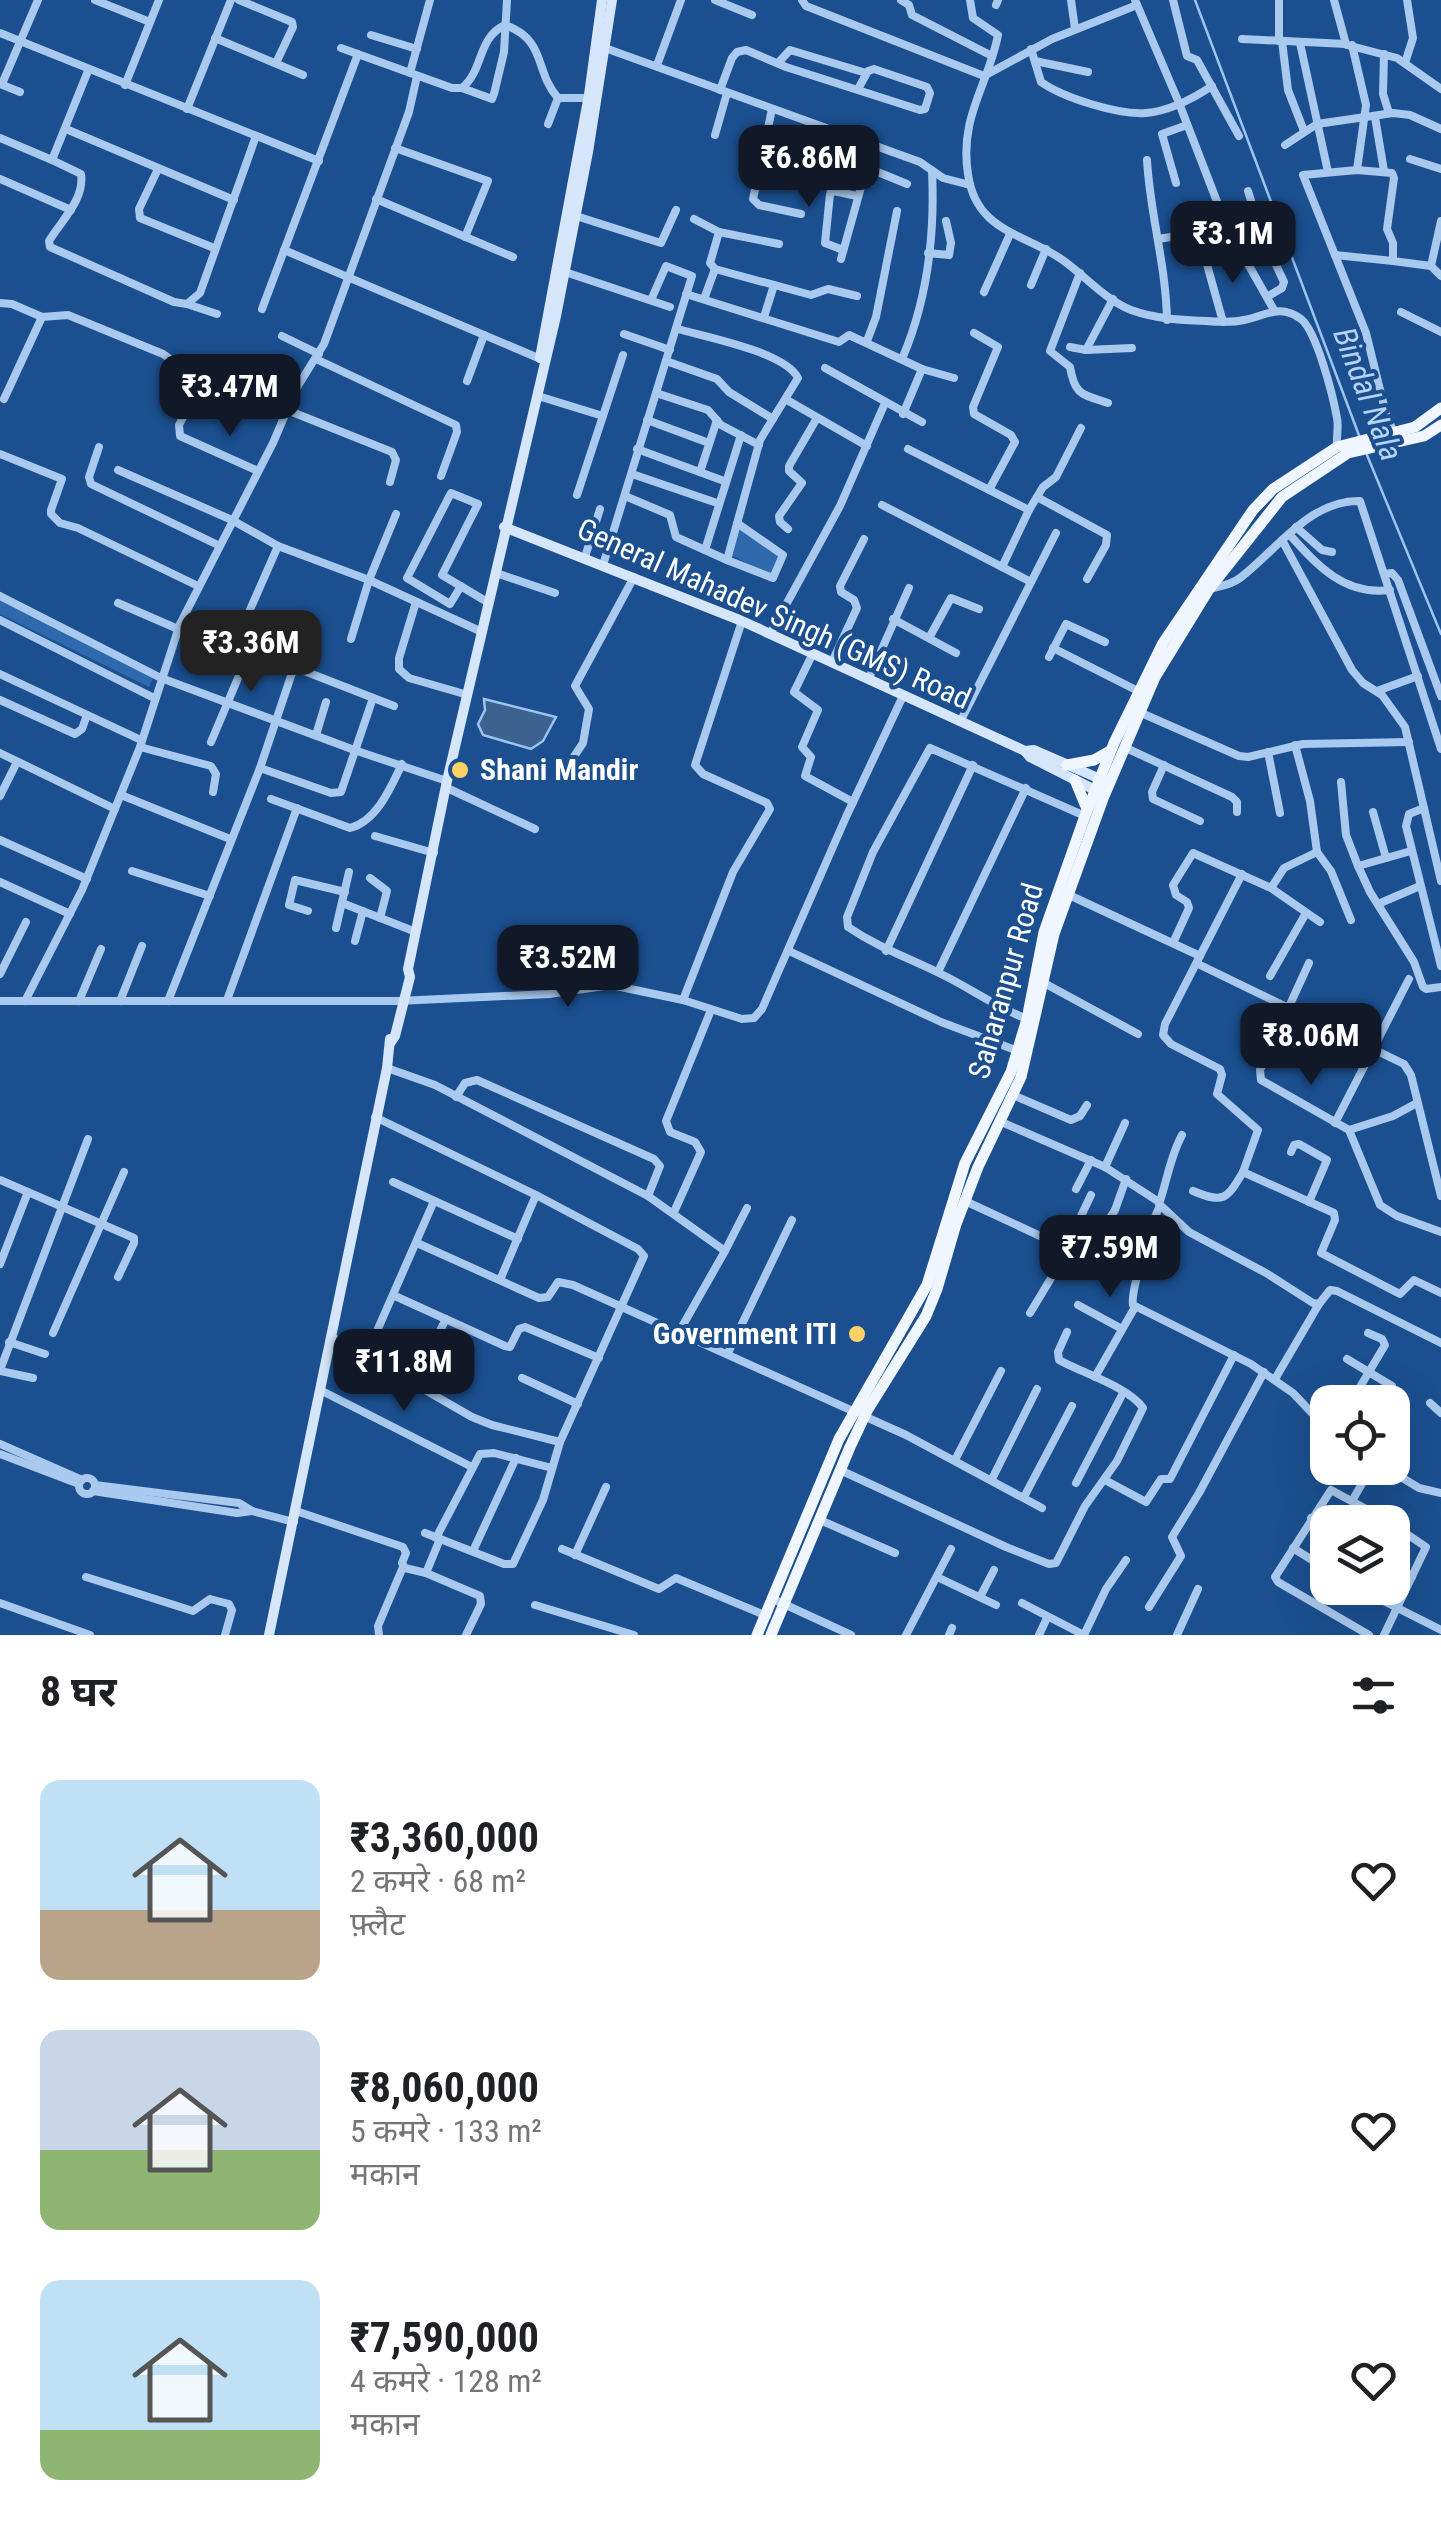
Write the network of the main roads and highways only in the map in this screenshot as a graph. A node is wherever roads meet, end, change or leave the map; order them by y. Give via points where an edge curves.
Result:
1 (1441, 408) edge
2 (1441, 425) edge
3 (1396, 437) junction
4 (1203, 589) junction
5 (1111, 751) junction
6 (1068, 764) road end
7 (1075, 780) road end
8 (1102, 787) junction
9 (1086, 812) junction
10 (1049, 933) junction
11 (859, 1414) junction
12 (778, 1602) junction
13 (757, 1635) edge
14 (771, 1635) edge

1 - 3 main road
2 - 3 main road via 1424,436
3 - 4 main road, Saharanpur Road via 1343,450 1273,488
4 - 5 main road, Saharanpur Road via 1163,643
4 - 8 main road, Saharanpur Road
5 - 6 main road
5 - 8 main road, Saharanpur Road
7 - 9 main road
8 - 9 main road, Saharanpur Road
8 - 10 main road, Saharanpur Road
9 - 10 main road, Saharanpur Road
10 - 11 main road, Saharanpur Road via 1012,1072 965,1163 927,1285
10 - 11 main road, Saharanpur Road via 1028,1054 965,1201 926,1316
11 - 12 main road, Saharanpur Road
11 - 12 main road, Saharanpur Road via 820,1520
12 - 13 main road, Saharanpur Road
12 - 14 main road, Saharanpur Road

